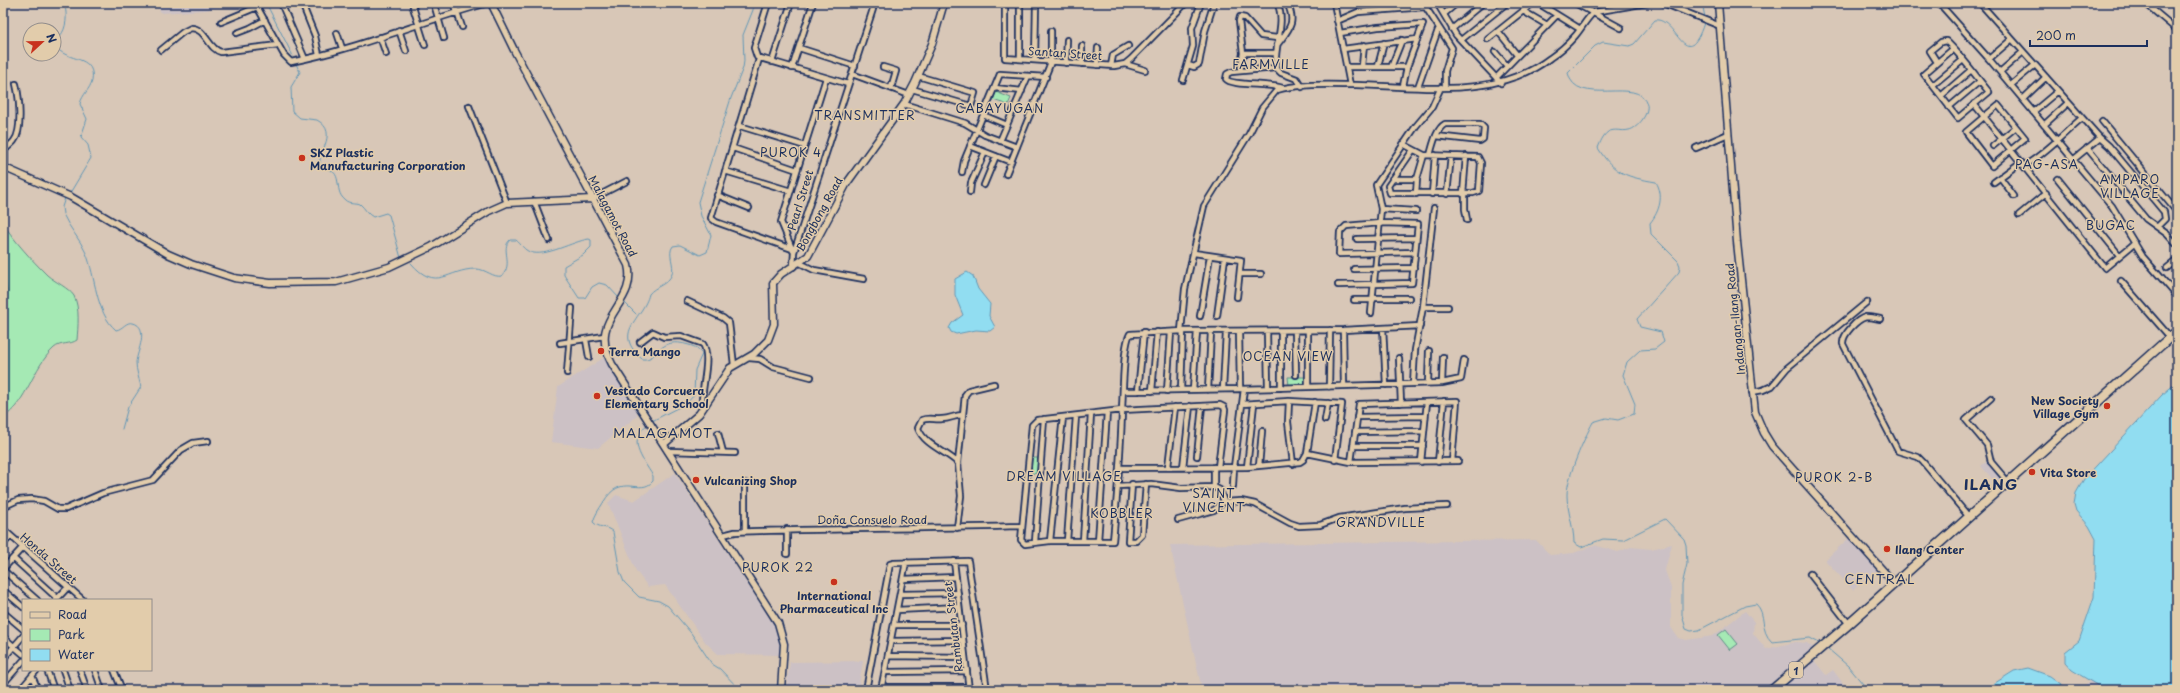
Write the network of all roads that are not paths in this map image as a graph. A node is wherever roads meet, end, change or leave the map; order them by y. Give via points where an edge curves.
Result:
1 (281, 3) edge
2 (454, 3) edge
3 (489, 3) edge
4 (768, 3) edge
5 (791, 3) edge
6 (813, 3) edge
7 (872, 3) edge
8 (944, 3) edge
9 (1005, 3) edge
10 (1020, 3) edge
11 (1036, 3) edge
12 (1186, 3) edge
13 (1202, 3) edge
14 (1214, 3) edge
15 (1276, 3) edge
16 (1287, 3) edge
17 (1334, 3) edge
18 (1438, 3) edge
19 (1457, 3) edge
20 (1483, 3) edge
21 (1507, 3) edge
22 (1533, 3) edge
23 (1538, 3) edge
24 (1575, 3) edge
25 (1646, 3) edge
26 (1663, 3) edge
27 (1718, 3) edge
28 (1939, 3) edge
29 (1980, 3) edge
30 (2145, 3) edge
31 (434, 4) edge
32 (256, 5) edge
33 (1424, 5) edge
34 (303, 6) dead end
35 (413, 7) dead end
36 (457, 11) junction
37 (1523, 12) junction
38 (1594, 12) junction
39 (1444, 14) junction
40 (1557, 15) junction
41 (437, 17) junction
42 (265, 20) junction
43 (1337, 21) junction
44 (221, 22) dead end
45 (418, 24) junction
46 (1547, 25) junction
47 (1720, 26) junction
48 (462, 27) dead end
49 (1622, 28) dead end
50 (1452, 29) junction
51 (1580, 29) junction
52 (399, 30) junction
53 (1438, 30) junction
54 (2177, 30) edge
55 (1051, 31) dead end
56 (1498, 31) junction
57 (237, 33) dead end
58 (337, 33) dead end
59 (1340, 33) junction
60 (380, 37) junction
61 (444, 38) dead end
62 (1277, 38) junction
63 (1418, 38) junction
64 (1488, 39) dead end
65 (2012, 39) junction
66 (1067, 40) dead end
67 (1402, 40) junction
68 (1461, 40) junction
69 (1384, 43) junction
70 (278, 45) junction
71 (425, 45) dead end
72 (1082, 46) dead end
73 (1128, 46) dead end
74 (1276, 46) junction
75 (1364, 46) junction
76 (342, 48) junction
77 (799, 48) junction
78 (1098, 48) dead end
79 (1343, 49) junction
80 (1953, 49) junction
81 (161, 50) dead end
82 (406, 51) dead end
83 (1495, 52) dead end
84 (2023, 52) junction
85 (1243, 53) junction
86 (1276, 53) junction
87 (386, 54) dead end
88 (319, 55) junction
89 (1517, 55) junction
90 (304, 59) junction
91 (759, 59) junction
92 (1020, 59) junction
93 (1989, 59) junction
94 (1035, 60) junction
95 (1963, 60) junction
96 (772, 62) junction
97 (1051, 62) junction
98 (1937, 62) junction
99 (1066, 63) junction
100 (1082, 64) junction
101 (1125, 64) junction
102 (1097, 65) junction
103 (1188, 65) junction
104 (1392, 65) junction
105 (2035, 65) junction
106 (855, 66) junction
107 (1111, 66) junction
108 (1362, 66) junction
109 (1378, 66) junction
110 (1507, 66) junction
111 (883, 67) dead end
112 (1347, 67) junction
113 (1407, 67) junction
114 (792, 68) junction
115 (1276, 68) junction
116 (1145, 70) dead end
117 (1972, 70) junction
118 (1240, 71) junction
119 (2000, 72) junction
120 (852, 74) junction
121 (918, 76) junction
122 (1028, 76) junction
123 (1046, 77) junction
124 (826, 78) junction
125 (1496, 78) junction
126 (2046, 78) junction
127 (1183, 80) dead end
128 (1980, 81) junction
129 (1501, 83) junction
130 (16, 84) dead end
131 (848, 84) junction
132 (1350, 85) junction
133 (1932, 85) junction
134 (2012, 85) junction
135 (1403, 86) junction
136 (1302, 87) junction
137 (1418, 87) junction
138 (1443, 87) junction
139 (891, 88) junction
140 (995, 88) junction
141 (1283, 88) junction
142 (1022, 91) junction
143 (2058, 91) junction
144 (911, 92) junction
145 (1941, 96) junction
146 (2022, 98) junction
147 (2068, 103) junction
148 (904, 104) junction
149 (1974, 104) junction
150 (469, 106) dead end
151 (1949, 107) junction
152 (2033, 112) junction
153 (983, 115) junction
154 (1984, 117) junction
155 (2082, 118) junction
156 (2102, 121) dead end
157 (1007, 125) junction
158 (2044, 125) junction
159 (740, 126) junction
160 (2016, 127) junction
161 (976, 130) junction
162 (1728, 134) junction
163 (1436, 136) junction
164 (2100, 138) junction
165 (2002, 139) junction
166 (2057, 140) junction
167 (1000, 141) junction
168 (1403, 144) junction
169 (805, 146) junction
170 (970, 146) junction
171 (1993, 146) dead end
172 (1017, 147) junction
173 (733, 148) junction
174 (1696, 148) dead end
175 (2087, 148) junction
176 (1412, 150) junction
177 (2011, 150) junction
178 (985, 152) junction
179 (1424, 155) junction
180 (1433, 155) junction
181 (996, 156) junction
182 (1451, 156) junction
183 (1466, 156) junction
184 (2074, 160) junction
185 (1011, 162) junction
186 (2023, 164) junction
187 (4, 168) edge
188 (797, 170) junction
189 (725, 171) junction
190 (962, 172) dead end
191 (1006, 174) dead end
192 (2000, 177) junction
193 (1392, 179) junction
194 (1417, 179) junction
195 (2058, 179) dead end
196 (627, 180) dead end
197 (1994, 182) dead end
198 (984, 185) dead end
199 (791, 191) junction
200 (970, 192) dead end
201 (2046, 193) junction
202 (1416, 194) junction
203 (1432, 194) junction
204 (1447, 194) junction
205 (1464, 194) junction
206 (717, 195) junction
207 (2014, 196) dead end
208 (592, 199) junction
209 (534, 201) junction
210 (507, 203) junction
211 (749, 208) dead end
212 (1434, 208) dead end
213 (1381, 209) junction
214 (1416, 211) dead end
215 (2177, 212) edge
216 (2019, 215) dead end
217 (1467, 220) dead end
218 (1380, 223) junction
219 (2157, 227) junction
220 (1416, 238) junction
221 (1357, 239) dead end
222 (1378, 239) junction
223 (549, 240) dead end
224 (2135, 243) junction
225 (2177, 245) edge
226 (793, 251) junction
227 (1415, 252) junction
228 (1194, 253) junction
229 (1377, 254) junction
230 (2119, 255) junction
231 (1210, 256) junction
232 (1225, 258) junction
233 (2177, 260) edge
234 (800, 263) junction
235 (793, 267) junction
236 (1375, 268) junction
237 (1414, 268) junction
238 (2168, 268) dead end
239 (1354, 269) dead end
240 (1240, 274) junction
241 (1261, 274) dead end
242 (864, 279) dead end
243 (2121, 281) dead end
244 (1374, 284) junction
245 (1338, 285) dead end
246 (2177, 296) edge
247 (1237, 297) dead end
248 (1408, 298) dead end
249 (1373, 299) junction
250 (1354, 300) dead end
251 (687, 301) dead end
252 (1867, 302) dead end
253 (1423, 307) junction
254 (1448, 307) dead end
255 (572, 308) dead end
256 (1372, 313) dead end
257 (1200, 316) dead end
258 (1217, 316) dead end
259 (1880, 319) dead end
260 (1420, 326) junction
261 (1383, 328) junction
262 (1330, 330) junction
263 (1343, 330) junction
264 (1182, 331) junction
265 (1197, 331) junction
266 (1239, 331) junction
267 (1267, 331) junction
268 (1281, 331) junction
269 (1295, 331) junction
270 (1308, 331) junction
271 (2177, 331) edge
272 (1144, 332) junction
273 (1157, 332) junction
274 (1171, 332) junction
275 (1211, 332) junction
276 (1226, 332) junction
277 (604, 336) junction
278 (2170, 337) junction
279 (586, 340) junction
280 (569, 342) junction
281 (640, 342) dead end
282 (560, 343) dead end
283 (1429, 351) dead end
284 (589, 356) dead end
285 (1443, 357) dead end
286 (749, 358) junction
287 (1399, 358) dead end
288 (1464, 360) dead end
289 (734, 365) junction
290 (567, 373) dead end
291 (1296, 375) dead end
292 (811, 377) dead end
293 (1428, 383) junction
294 (1442, 383) junction
295 (994, 384) dead end
296 (1400, 384) junction
297 (1413, 384) junction
298 (1386, 385) junction
299 (1344, 386) junction
300 (1308, 387) junction
301 (1330, 387) junction
302 (1268, 388) junction
303 (1281, 388) junction
304 (1223, 389) junction
305 (1242, 389) junction
306 (1138, 390) junction
307 (1181, 390) junction
308 (1193, 390) junction
309 (1208, 390) junction
310 (1123, 391) junction
311 (1152, 391) junction
312 (1167, 391) junction
313 (1752, 392) junction
314 (1991, 398) dead end
315 (1288, 401) junction
316 (1444, 401) junction
317 (1315, 402) junction
318 (1427, 402) junction
319 (1328, 403) junction
320 (1401, 403) junction
321 (1242, 404) junction
322 (1254, 404) junction
323 (1175, 406) junction
324 (1190, 406) junction
325 (1202, 406) junction
326 (702, 410) junction
327 (1122, 410) junction
328 (1107, 412) junction
329 (1091, 414) junction
330 (963, 416) junction
331 (1076, 416) junction
332 (1425, 416) junction
333 (1063, 417) junction
334 (1357, 418) junction
335 (1044, 419) junction
336 (1325, 420) dead end
337 (1262, 431) dead end
338 (1424, 431) junction
339 (1355, 432) junction
340 (718, 433) dead end
341 (208, 441) dead end
342 (664, 444) junction
343 (1353, 446) junction
344 (1423, 446) junction
345 (668, 451) junction
346 (723, 452) junction
347 (735, 453) dead end
348 (1307, 453) junction
349 (1197, 456) dead end
350 (1335, 460) junction
351 (1452, 461) junction
352 (1458, 461) dead end
353 (1351, 462) junction
354 (1421, 462) junction
355 (1438, 462) junction
356 (958, 464) junction
357 (1293, 464) junction
358 (1259, 466) junction
359 (1168, 467) junction
360 (1183, 467) junction
361 (1216, 467) junction
362 (1234, 467) junction
363 (1247, 467) junction
364 (1120, 468) junction
365 (2008, 482) junction
366 (745, 483) dead end
367 (1132, 484) junction
368 (1146, 484) junction
369 (1118, 486) junction
370 (1233, 486) dead end
371 (1214, 487) junction
372 (1224, 502) junction
373 (1446, 506) dead end
374 (3, 507) edge
375 (1969, 517) junction
376 (1178, 520) dead end
377 (1021, 526) junction
378 (956, 528) junction
379 (3, 529) edge
380 (787, 529) junction
381 (745, 531) junction
382 (723, 535) junction
383 (10, 536) junction
384 (1050, 541) junction
385 (1067, 541) junction
386 (1083, 541) junction
387 (1098, 541) junction
388 (1035, 542) junction
389 (3, 544) edge
390 (23, 547) junction
391 (787, 554) dead end
392 (13, 558) junction
393 (954, 561) junction
394 (906, 562) junction
395 (3, 569) edge
396 (1810, 574) dead end
397 (956, 577) junction
398 (903, 579) junction
399 (1894, 583) junction
400 (68, 587) junction
401 (3, 590) edge
402 (958, 593) junction
403 (900, 594) junction
404 (37, 599) edge
405 (56, 599) edge
406 (80, 599) edge
407 (22, 607) edge
408 (959, 607) junction
409 (897, 610) junction
410 (3, 612) edge
411 (1849, 624) junction
412 (894, 625) junction
413 (962, 625) junction
414 (22, 628) edge
415 (3, 637) edge
416 (22, 637) edge
417 (963, 640) junction
418 (890, 641) junction
419 (14, 646) junction
420 (22, 653) edge
421 (888, 656) junction
422 (965, 657) junction
423 (3, 658) edge
424 (22, 662) edge
425 (36, 671) edge
426 (47, 671) edge
427 (64, 671) edge
428 (80, 671) edge
429 (96, 671) edge
430 (114, 671) edge
431 (967, 671) junction
432 (884, 672) junction
433 (32, 676) junction
434 (3, 684) edge
435 (969, 688) edge
436 (881, 689) edge
437 (20, 690) edge
438 (38, 690) edge
439 (54, 690) edge
440 (70, 690) edge
441 (87, 690) edge
442 (102, 690) edge
443 (122, 690) edge
444 (781, 690) edge
445 (866, 690) edge
446 (987, 690) edge
447 (1772, 690) edge

1 - 90 street
2 - 36 street
3 - 36 street
3 - 208 street, Malagamot Road
4 - 91 street via 754,48 755,56
5 - 96 street
6 - 77 street
7 - 106 street, Pearl Street via 873,9
8 - 121 street, Bongbong Road via 932,44
9 - 92 street, Santan Street via 1005,58
10 - 92 street
11 - 94 street
12 - 101 street
13 - 103 street via 1191,32 1193,43
14 - 103 street via 1205,31 1199,64 1194,67
15 - 62 street via 1281,16
16 - 74 street via 1292,13 1292,22
17 - 43 street
18 - 39 street
19 - 39 street
20 - 50 street
21 - 68 street
22 - 37 street
23 - 40 street
24 - 38 street
25 - 38 street
26 - 47 street
27 - 47 street, Indangan-Ilang Road
28 - 93 street
29 - 65 street
30 - 54 street
31 - 41 street
32 - 42 street
32 - 44 street
33 - 43 street via 1358,12
33 - 53 street
34 - 88 street via 315,36
35 - 45 street
36 - 41 street
36 - 48 street
37 - 46 street
37 - 56 street
38 - 49 street
38 - 51 street
39 - 50 street
40 - 46 street
40 - 51 street
41 - 45 street
41 - 61 street
42 - 57 street
42 - 70 street
43 - 59 street
45 - 52 street
45 - 71 street
46 - 89 street
47 - 162 street, Indangan-Ilang Road
50 - 68 street
51 - 129 street via 1544,63
52 - 60 street
52 - 82 street
53 - 137 street
53 - 138 street via 1452,48
55 - 97 street
56 - 64 street
56 - 89 street
58 - 76 street
59 - 63 street via 1423,24
59 - 79 street
60 - 76 street
60 - 87 street
62 - 74 street
62 - 85 street via 1261,36 1245,18 1240,17 1238,22
63 - 67 street
63 - 113 street
65 - 84 street
65 - 93 street
66 - 99 street
67 - 69 street
67 - 104 street
68 - 125 street
69 - 75 street
69 - 109 street
70 - 81 street via 221,52 215,49 201,32 191,28
70 - 90 street via 290,62
72 - 100 street
73 - 107 street via 1113,55
74 - 86 street
75 - 79 street
75 - 108 street
76 - 88 street
77 - 106 street
77 - 114 street
78 - 102 street
79 - 112 street
80 - 95 street
80 - 98 street
80 - 98 street via 1946,41 1941,42 1930,52
83 - 110 street
84 - 105 street
84 - 119 street
85 - 86 street
85 - 118 street
86 - 115 street
88 - 90 street
89 - 110 street
91 - 96 street
91 - 159 street
92 - 94 street, Santan Street
93 - 119 street
94 - 97 street, Santan Street
95 - 117 street
95 - 133 street
96 - 114 street
97 - 99 street, Santan Street
97 - 123 street
98 - 133 street via 1924,74
99 - 100 street, Santan Street
100 - 102 street, Santan Street
101 - 107 street, Santan Street
101 - 116 street
102 - 107 street, Santan Street
103 - 127 street
104 - 109 street
104 - 113 street
105 - 126 street
105 - 134 street
106 - 120 street, Pearl Street
108 - 109 street
108 - 112 street
110 - 125 street
111 - 139 street via 896,71
112 - 132 street
113 - 135 street
114 - 124 street
115 - 118 street
115 - 136 street via 1281,73 1297,79
117 - 128 street
117 - 145 street
118 - 141 street via 1227,74 1226,81 1239,84 1268,84
119 - 134 street
120 - 131 street, Pearl Street
120 - 139 street
121 - 144 street, Bongbong Road
121 - 144 street via 975,93 971,106
122 - 123 street
122 - 140 street via 1000,74
122 - 142 street
123 - 172 street
124 - 131 street
124 - 169 street
125 - 129 street
126 - 143 street
126 - 146 street
128 - 149 street via 1989,92
128 - 151 street
129 - 138 street
130 - 187 street via 20,101 18,133 5,150
131 - 226 street, Pearl Street
132 - 135 street
132 - 136 street
133 - 145 street
134 - 146 street
135 - 137 street
136 - 141 street
137 - 138 street
138 - 168 street via 1432,107
139 - 144 street
140 - 142 street
140 - 153 street
141 - 228 street via 1269,98 1231,164 1207,199
142 - 157 street
143 - 147 street
143 - 152 street
144 - 148 street, Bongbong Road
145 - 151 street
146 - 152 street
147 - 155 street
147 - 158 street
148 - 161 street via 943,114 965,122
148 - 234 street, Bongbong Road via 856,169 808,256
149 - 151 street via 1958,118
149 - 154 street
150 - 210 street
152 - 158 street
153 - 157 street
153 - 161 street
154 - 160 street via 1998,105
154 - 165 street
154 - 177 street via 1966,132 1992,166
155 - 164 street
155 - 166 street
156 - 215 street
157 - 167 street
158 - 166 street
159 - 169 street
159 - 173 street
160 - 165 street
160 - 177 street via 2025,138
161 - 167 street
161 - 170 street
162 - 174 street
162 - 313 street, Indangan-Ilang Road
163 - 163 street via 1478,141 1483,139 1484,130 1480,124 1448,123 1440,127
163 - 180 street
164 - 175 street
164 - 219 street via 2165,214 2165,219
165 - 171 street
165 - 177 street
166 - 184 street
166 - 186 street via 2040,156
167 - 172 street
168 - 176 street
168 - 213 street via 1376,185
169 - 188 street
170 - 178 street
170 - 190 street
172 - 185 street
173 - 188 street
173 - 189 street
175 - 184 street
175 - 219 street via 2146,219
176 - 179 street
176 - 193 street
177 - 186 street
178 - 181 street
178 - 200 street via 971,182
179 - 180 street
179 - 194 street
180 - 182 street
180 - 203 street
181 - 185 street
181 - 198 street
182 - 183 street
182 - 204 street
183 - 205 street
183 - 205 street via 1478,157 1481,164 1479,191
184 - 224 street via 2117,212
185 - 191 street
186 - 192 street
186 - 201 street
187 - 210 street via 62,192 168,254 191,264 242,280 276,283 336,282 390,267 432,247 484,214
188 - 199 street
189 - 199 street
189 - 206 street
192 - 197 street
192 - 207 street
193 - 194 street
193 - 202 street via 1388,188 1390,193
194 - 202 street
195 - 230 street
196 - 208 street
199 - 226 street via 781,222
201 - 216 street
201 - 230 street via 2104,268
202 - 203 street
203 - 204 street
204 - 205 street
205 - 217 street
206 - 211 street
206 - 226 street via 711,214 714,221
208 - 209 street
208 - 277 street, Malagamot Road via 628,265 629,280 625,294 609,320
209 - 210 street
209 - 223 street
212 - 253 street
213 - 214 street
213 - 218 street
218 - 220 street via 1418,224
218 - 222 street
218 - 229 street via 1350,225 1340,232 1339,254
219 - 225 street
220 - 222 street
220 - 227 street
221 - 222 street
222 - 229 street
224 - 230 street
224 - 246 street via 2149,264
226 - 235 street, Pearl Street
227 - 229 street
227 - 237 street
228 - 231 street
228 - 264 street via 1185,289
229 - 236 street
231 - 232 street
231 - 257 street
232 - 240 street via 1241,260
232 - 258 street
233 - 238 street
234 - 235 street, Bongbong Road
234 - 242 street via 814,270
235 - 286 street, Bongbong Road via 773,283 773,330 763,346
236 - 237 street
236 - 239 street
236 - 244 street
237 - 244 street via 1412,283
240 - 241 street
240 - 247 street
243 - 278 street
244 - 245 street
244 - 249 street
248 - 249 street
249 - 250 street
249 - 256 street
251 - 289 street via 729,323
252 - 313 street via 1787,368 1772,386
253 - 254 street
253 - 260 street
255 - 280 street
259 - 375 street via 1866,317 1858,321 1844,335 1843,344 1898,451 1918,457 1924,462
260 - 261 street
260 - 297 street via 1415,350
261 - 263 street
261 - 298 street
262 - 263 street
262 - 270 street
262 - 301 street
263 - 299 street
264 - 265 street
264 - 274 street
264 - 307 street
265 - 275 street
265 - 308 street
266 - 267 street
266 - 276 street
266 - 305 street
267 - 268 street
267 - 302 street
268 - 269 street
268 - 303 street
269 - 270 street
269 - 291 street
270 - 300 street
271 - 278 highway, 1
272 - 273 street
272 - 306 street
272 - 310 street via 1128,335
273 - 274 street
273 - 311 street
274 - 312 street
275 - 276 street
275 - 309 street
276 - 304 street
277 - 279 street
277 - 342 street, Malagamot Road via 608,357
278 - 365 highway, 1
279 - 280 street
279 - 284 street
280 - 282 street
280 - 290 street
281 - 326 street via 655,332 664,337 680,336 703,344 707,358 701,393
283 - 293 street
285 - 294 street
286 - 289 street, Bongbong Road
286 - 292 street via 760,359 773,367
287 - 296 street
288 - 294 street via 1461,379
289 - 326 street, Bongbong Road via 725,374
293 - 294 street
293 - 297 street
295 - 330 street via 967,392
296 - 297 street
296 - 298 street
296 - 320 street
298 - 299 street
299 - 301 street
300 - 301 street
300 - 303 street
302 - 303 street
302 - 305 street
304 - 305 street
304 - 309 street
305 - 321 street
306 - 310 street
306 - 311 street
307 - 308 street
307 - 312 street
308 - 309 street
310 - 327 street
311 - 312 street
313 - 399 street, Indangan-Ilang Road via 1757,418 1772,446
314 - 365 street via 1966,420 1987,445 1991,462
315 - 317 street
315 - 322 street
315 - 357 street
316 - 318 street
316 - 351 street via 1457,401
316 - 355 street
317 - 319 street
317 - 348 street
318 - 320 street
318 - 332 street
319 - 336 street
319 - 350 street via 1342,404
320 - 334 street via 1359,404
321 - 322 street
321 - 362 street
322 - 363 street
323 - 324 street
323 - 327 street
323 - 359 street
324 - 325 street
324 - 360 street
325 - 349 street
325 - 361 street via 1220,405 1225,409
326 - 342 street, Bongbong Road
327 - 328 street
327 - 364 street
328 - 329 street
328 - 387 street
329 - 331 street
329 - 386 street
330 - 356 street
330 - 356 street via 926,418 918,428 924,438
331 - 333 street
331 - 385 street
332 - 334 street
332 - 338 street
333 - 335 street
333 - 384 street
334 - 339 street
335 - 377 street via 1034,421 1032,425
335 - 388 street
337 - 358 street
338 - 339 street
338 - 344 street
339 - 343 street
340 - 346 street
341 - 374 street via 193,443 180,450 154,480 103,493 66,509 58,509 44,501 32,499 18,500
342 - 345 street, Malagamot Road
343 - 344 street
343 - 353 street
344 - 354 street
345 - 346 street
345 - 382 street, Malagamot Road
346 - 347 street
348 - 350 street
348 - 357 street via 1303,460
350 - 353 street
351 - 352 street
351 - 355 street
353 - 354 street
354 - 355 street
356 - 378 street via 961,496
357 - 358 street
358 - 363 street
359 - 360 street
359 - 364 street
360 - 361 street
361 - 362 street
361 - 371 street
362 - 363 street
362 - 370 street
364 - 369 street
365 - 375 highway, 1
366 - 381 street
367 - 368 street
367 - 368 street via 1128,541 1138,540 1142,535
367 - 369 street
368 - 371 street via 1181,488
369 - 387 street via 1113,541
371 - 372 street via 1220,490
372 - 373 street via 1250,502 1290,524 1299,526 1320,525 1339,518 1405,508
372 - 376 street via 1210,512
375 - 399 highway, 1
377 - 378 street, Doña Consuelo Road
377 - 388 street via 1022,542
378 - 380 street, Doña Consuelo Road
379 - 383 street, Honda Street
380 - 381 street, Doña Consuelo Road
380 - 391 street
381 - 382 street, Doña Consuelo Road
382 - 444 street, Malagamot Road via 781,629 785,655
383 - 389 street
383 - 390 street, Honda Street
384 - 385 street
384 - 388 street
385 - 386 street
386 - 387 street
390 - 392 street
390 - 400 street, Honda Street
392 - 395 street
392 - 405 street
393 - 394 street
393 - 397 street, Rambutan Street
393 - 446 street via 968,561
394 - 398 street
394 - 445 street via 894,562 889,566
395 - 404 street
396 - 411 street
397 - 398 street
397 - 402 street, Rambutan Street
398 - 403 street
399 - 411 highway, 1
400 - 405 street
400 - 406 street, Honda Street
401 - 407 street
402 - 403 street
402 - 408 street, Rambutan Street
403 - 409 street
408 - 409 street
408 - 413 street, Rambutan Street
409 - 412 street
410 - 414 street
411 - 447 highway, 1
412 - 413 street
412 - 418 street
413 - 417 street, Rambutan Street
415 - 419 street
416 - 419 street
417 - 418 street
417 - 422 street, Rambutan Street
418 - 421 street
419 - 420 street
419 - 423 street
421 - 422 street
421 - 432 street
422 - 431 street, Rambutan Street
424 - 434 street
425 - 433 street
426 - 439 street
427 - 440 street
428 - 441 street
429 - 442 street
430 - 443 street
431 - 432 street
431 - 435 street, Rambutan Street
432 - 436 street
433 - 437 street
433 - 438 street
435 - 436 street

